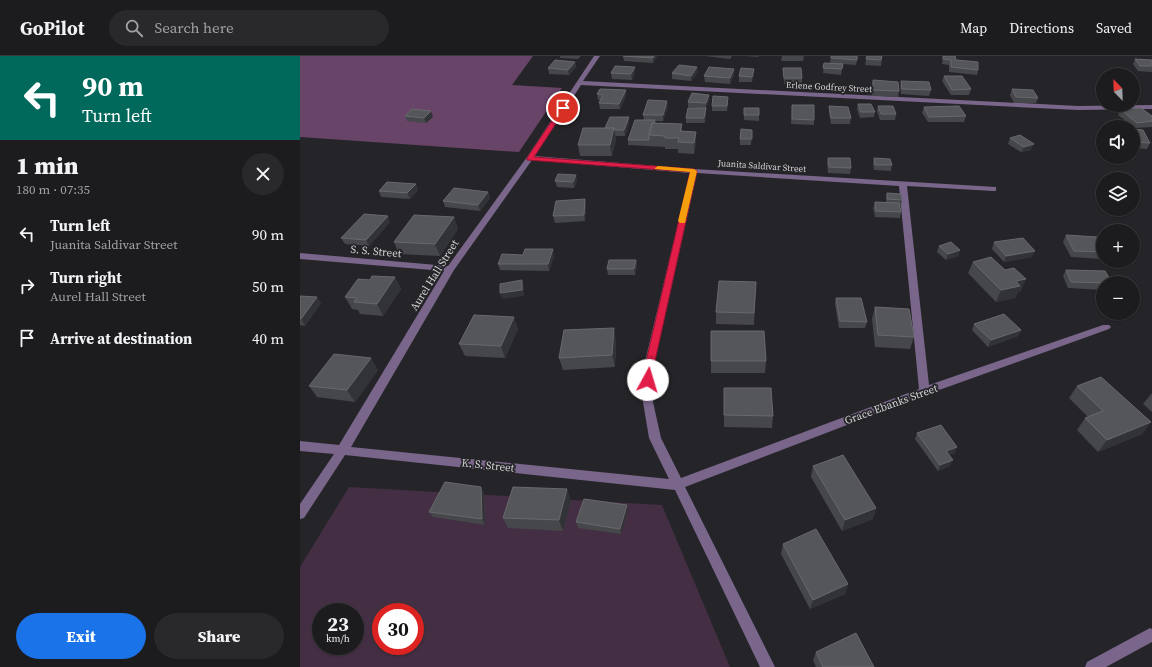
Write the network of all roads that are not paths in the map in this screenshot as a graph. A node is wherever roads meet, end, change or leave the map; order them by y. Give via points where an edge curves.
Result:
1 (597, 56) edge
2 (580, 83) junction
3 (1152, 108) edge
4 (530, 158) junction
5 (694, 171) junction
6 (903, 184) junction
7 (993, 189) dead end
8 (300, 256) edge
9 (450, 269) junction
10 (1106, 327) dead end
11 (924, 391) junction
12 (300, 446) edge
13 (342, 451) junction
14 (677, 484) junction
15 (300, 514) edge
16 (1150, 636) dead end
17 (768, 667) edge
18 (1092, 667) edge

1 - 2 street, Aurel Hall Street
2 - 3 street, Erlene Godfrey Street via 1078,108
2 - 4 street, Aurel Hall Street
4 - 5 street, Juanita Saldivar Street
4 - 9 street, Aurel Hall Street
5 - 6 street, Juanita Saldivar Street
5 - 14 street via 648,370 648,402 655,438
6 - 7 street, Juanita Saldivar Street
6 - 11 street
8 - 9 street, S. S. Street
9 - 13 street, Aurel Hall Street
10 - 11 street, Grace Ebanks Street
11 - 14 street, Grace Ebanks Street
12 - 13 street, K. S. Street
13 - 14 street, K. S. Street
13 - 15 street, Aurel Hall Street
14 - 17 street
16 - 18 street

